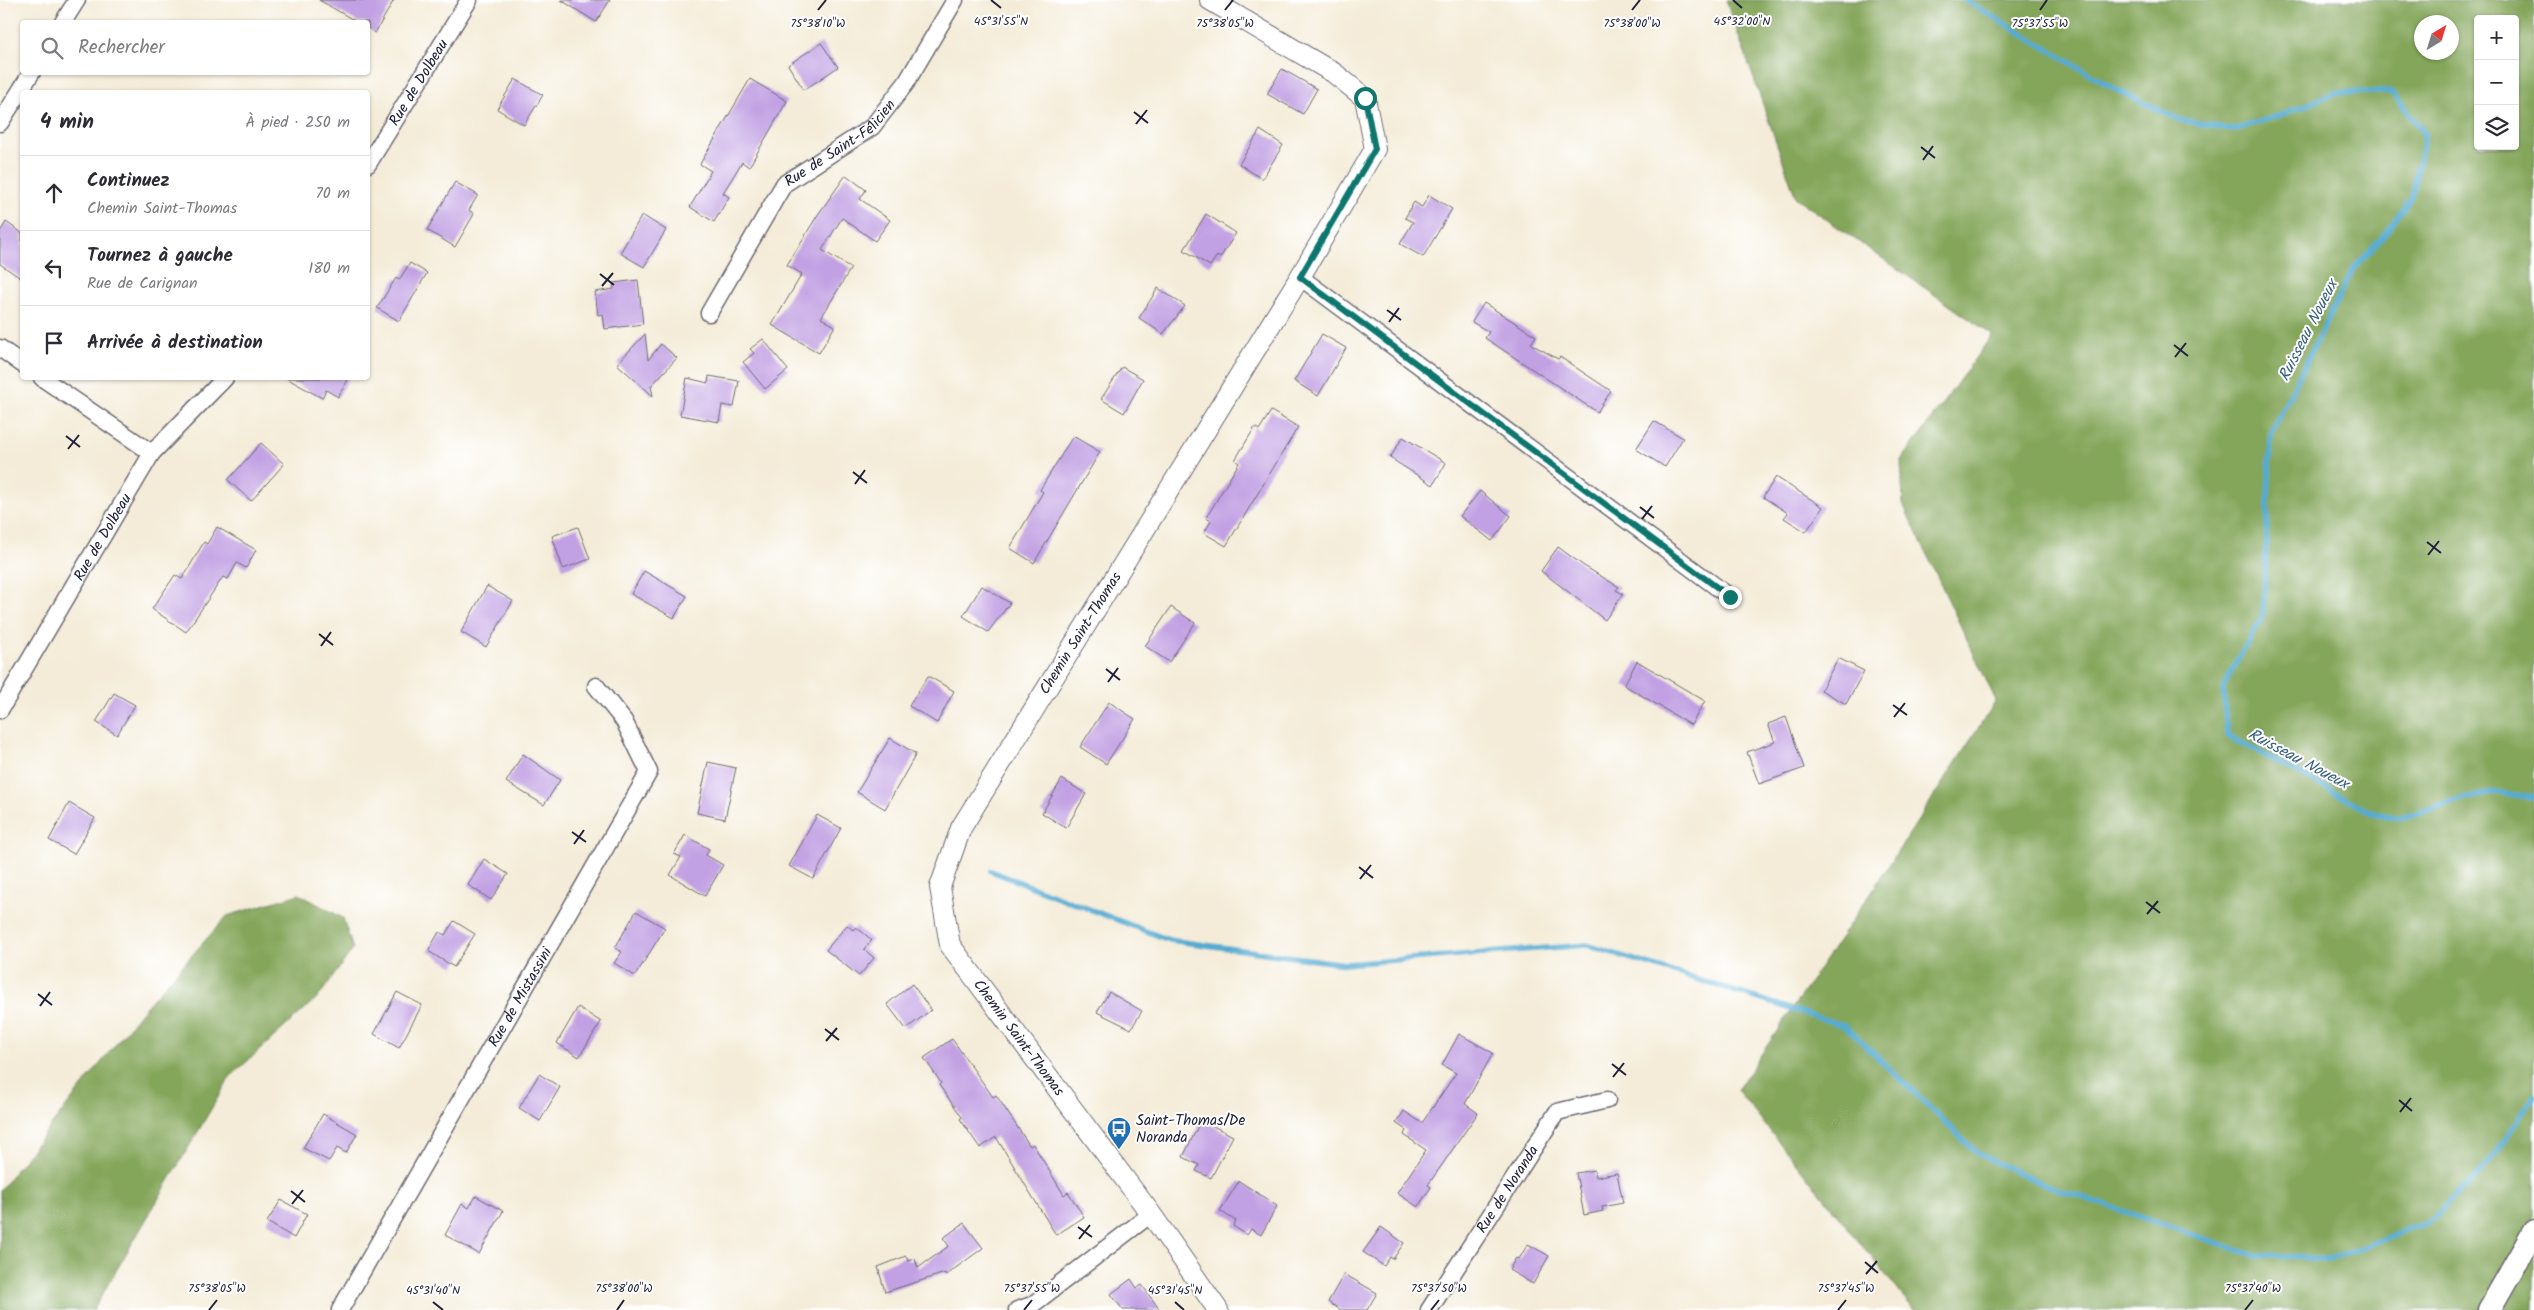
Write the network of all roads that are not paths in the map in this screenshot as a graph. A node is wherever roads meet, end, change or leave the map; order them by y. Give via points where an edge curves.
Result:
1 (77, 0) edge
2 (469, 0) edge
3 (956, 0) edge
4 (1210, 0) edge
5 (64, 20) edge
6 (30, 75) edge
7 (21, 90) edge
8 (20, 91) edge
9 (0, 123) edge
10 (370, 161) edge
11 (1300, 277) junction
12 (709, 313) dead end
13 (0, 348) edge
14 (20, 363) edge
15 (45, 380) edge
16 (223, 380) edge
17 (152, 453) junction
18 (1730, 597) dead end
19 (596, 686) dead end
20 (0, 710) edge
21 (1607, 1100) dead end
22 (1151, 1214) junction
23 (2534, 1231) edge
24 (340, 1310) edge
25 (1017, 1310) edge
26 (1218, 1310) edge
27 (1429, 1310) edge
28 (2489, 1310) edge

1 - 5 street
2 - 10 street, Rue de Dolbeau
3 - 12 street, Rue de Saint-Félicien via 906,83 872,127 784,184
4 - 11 street, Chemin Saint-Thomas via 1334,74 1365,98 1375,149
6 - 7 street
8 - 9 street
11 - 18 street
11 - 22 street, Chemin Saint-Thomas via 960,828 940,887 950,946
13 - 14 street
15 - 17 street
16 - 17 street, Rue de Dolbeau
17 - 20 street, Rue de Dolbeau
19 - 24 street, Rue de Mistassini via 624,721 649,772
21 - 27 street, Rue de Noranda via 1556,1112
22 - 25 street via 1032,1305
22 - 26 street, Chemin Saint-Thomas
23 - 28 main road

